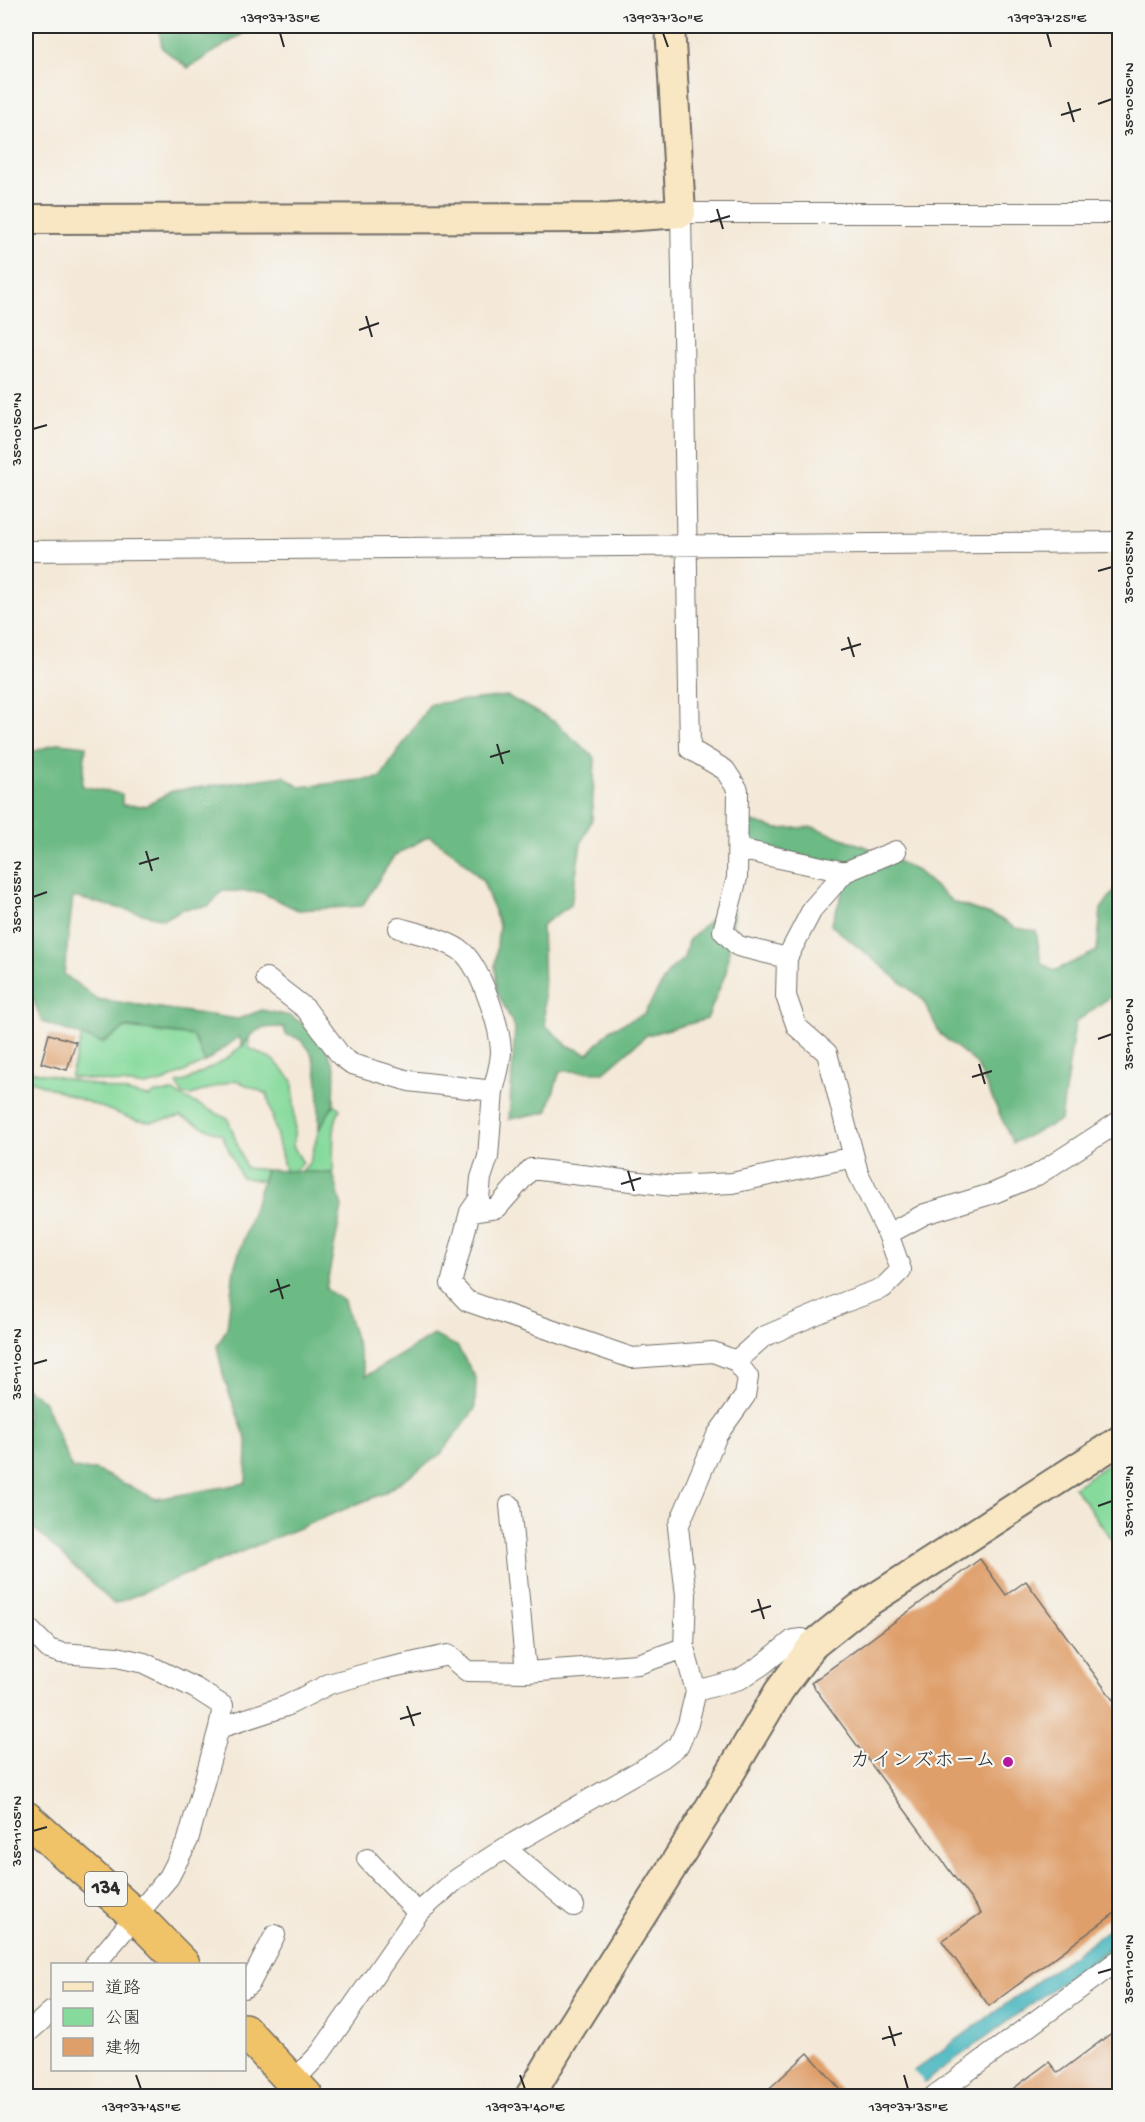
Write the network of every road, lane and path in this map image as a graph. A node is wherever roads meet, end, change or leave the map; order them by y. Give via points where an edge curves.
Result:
1 (670, 26) edge
2 (681, 213) junction
3 (1119, 213) edge
4 (26, 219) edge
5 (1119, 542) edge
6 (688, 545) junction
7 (26, 551) edge
8 (738, 849) junction
9 (896, 851) dead end
10 (845, 872) junction
11 (399, 928) dead end
12 (787, 958) junction
13 (266, 978) dead end
14 (493, 1091) junction
15 (1119, 1121) edge
16 (854, 1157) junction
17 (470, 1212) junction
18 (888, 1234) junction
19 (736, 1361) junction
20 (1119, 1440) edge
21 (510, 1505) dead end
22 (26, 1626) edge
23 (813, 1645) junction
24 (684, 1648) junction
25 (526, 1672) junction
26 (696, 1691) junction
27 (219, 1728) junction
28 (26, 1818) edge
29 (505, 1848) junction
30 (367, 1859) dead end
31 (574, 1906) dead end
32 (418, 1913) junction
33 (136, 1916) junction
34 (275, 1935) dead end
35 (1119, 1959) edge
36 (97, 1963) edge
37 (181, 1963) edge
38 (246, 1986) edge
39 (51, 2012) edge
40 (246, 2033) edge
41 (26, 2034) edge
42 (292, 2092) edge
43 (530, 2097) edge
44 (934, 2097) edge

1 - 2 street
2 - 3 street
2 - 4 street via 609,218
2 - 6 street
5 - 6 street
6 - 7 street
6 - 8 street via 690,749 725,770 738,790
8 - 10 street
8 - 12 street via 737,878 723,930 738,946
9 - 10 street
10 - 12 street via 813,908
11 - 14 street via 461,951 475,970 493,1007 501,1052
12 - 16 street via 786,996 797,1027 827,1053
13 - 14 street via 306,1009 341,1056 352,1064 408,1081
14 - 17 street via 488,1157 478,1199
15 - 18 street via 1037,1175 925,1214
16 - 17 street via 732,1183 673,1186 531,1169 497,1208
16 - 18 street
17 - 19 street via 451,1284 467,1301 632,1358 713,1353
18 - 19 street via 901,1270 883,1288 763,1337
19 - 24 street via 748,1377 745,1396 717,1435 678,1527 686,1595
20 - 23 street via 859,1608
21 - 25 street
22 - 27 street via 49,1649 144,1663 195,1688 223,1707
23 - 26 street via 802,1639 793,1640 740,1679
23 - 43 street via 779,1691
24 - 25 street via 638,1664
24 - 26 street
25 - 27 street via 467,1671 448,1655 329,1684 286,1706
26 - 29 street via 679,1745 611,1789
27 - 33 street via 188,1840 169,1878
28 - 33 highway, 134
29 - 31 street
29 - 32 street via 457,1879
30 - 32 street
32 - 42 street
33 - 36 street
33 - 37 highway, 134
34 - 38 street
35 - 44 street
39 - 41 street
40 - 42 highway

